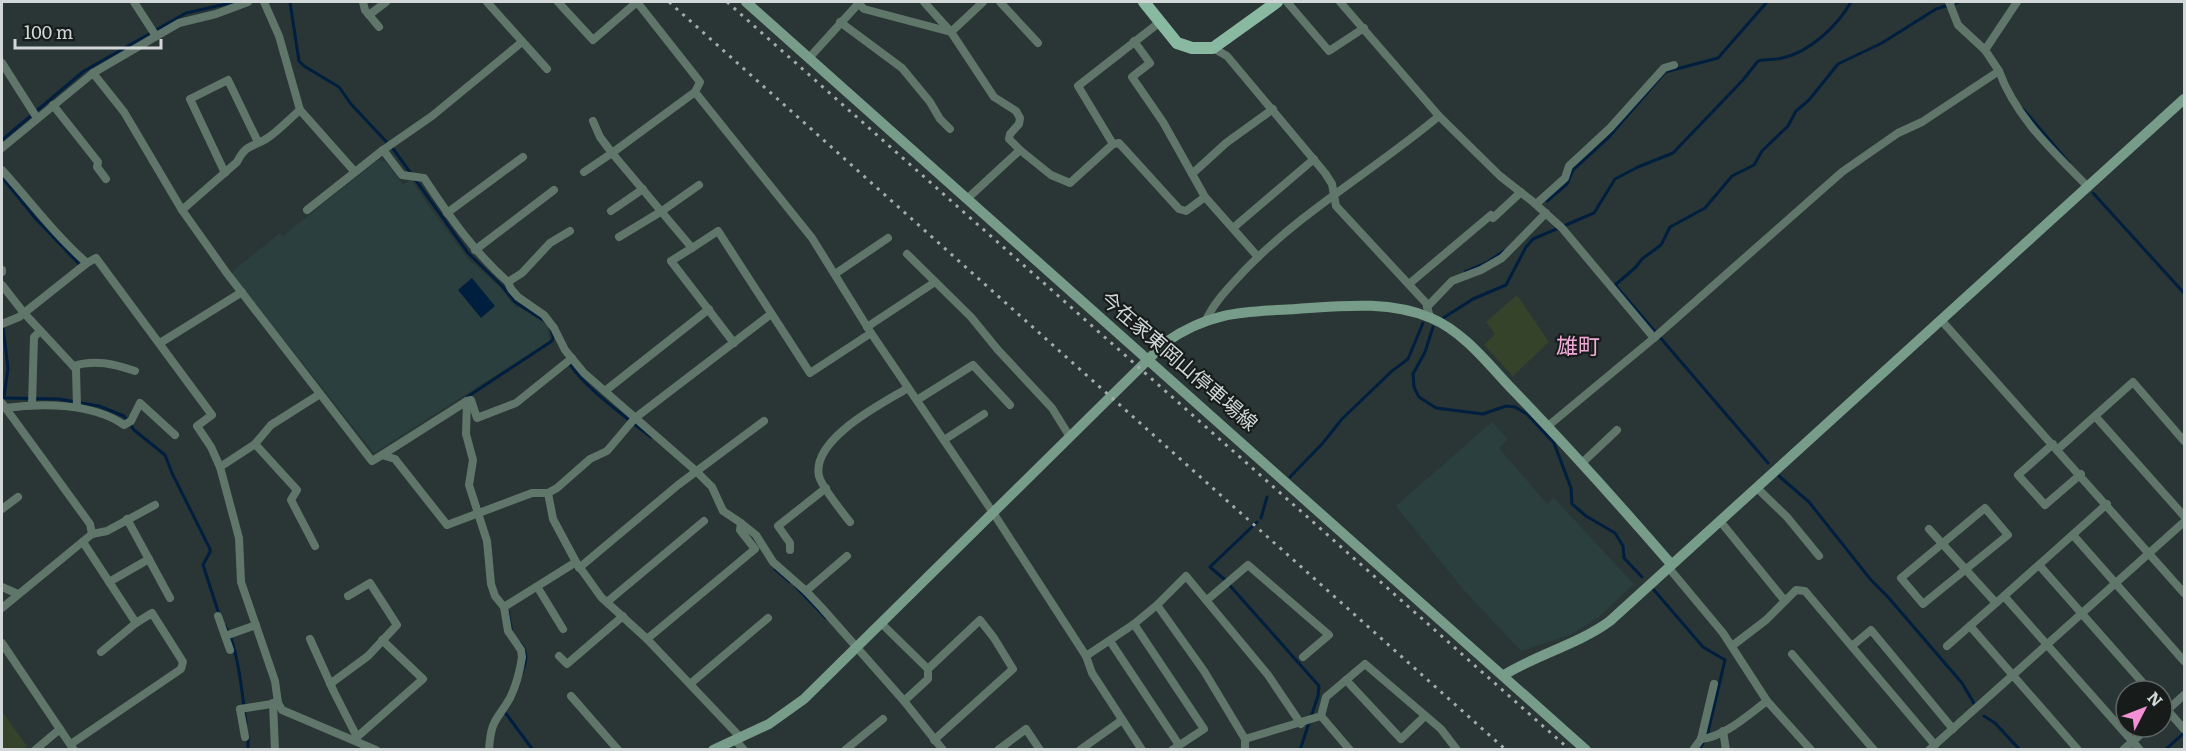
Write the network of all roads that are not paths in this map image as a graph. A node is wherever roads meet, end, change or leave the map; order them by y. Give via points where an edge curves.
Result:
1 (134, 2) edge
2 (248, 2) edge
3 (264, 2) edge
4 (363, 2) edge
5 (386, 2) edge
6 (487, 2) edge
7 (558, 2) edge
8 (746, 2) edge
9 (858, 2) edge
10 (924, 2) edge
11 (983, 2) edge
12 (1000, 2) edge
13 (1144, 2) edge
14 (1277, 2) edge
15 (1287, 2) edge
16 (1340, 2) edge
17 (2017, 2) edge
18 (632, 3) edge
19 (1950, 4) edge
20 (369, 15) junction
21 (840, 22) junction
22 (1160, 22) junction
23 (379, 27) dead end
24 (1364, 28) junction
25 (951, 32) junction
26 (154, 33) junction
27 (1134, 41) junction
28 (522, 42) junction
29 (1038, 43) dead end
30 (1213, 48) junction
31 (1985, 50) junction
32 (809, 58) junction
33 (2, 63) edge
34 (1674, 65) dead end
35 (547, 69) dead end
36 (1999, 71) junction
37 (93, 73) junction
38 (695, 92) junction
39 (2184, 99) edge
40 (53, 105) junction
41 (1273, 109) junction
42 (300, 110) junction
43 (35, 115) junction
44 (1439, 116) junction
45 (593, 121) dead end
46 (951, 129) dead end
47 (258, 142) junction
48 (1113, 144) junction
49 (388, 146) junction
50 (2, 148) edge
51 (1020, 150) junction
52 (612, 153) junction
53 (523, 157) dead end
54 (1314, 159) junction
55 (2, 170) edge
56 (355, 172) junction
57 (584, 172) dead end
58 (225, 173) junction
59 (1192, 174) junction
60 (106, 179) dead end
61 (699, 185) dead end
62 (2088, 187) junction
63 (643, 189) junction
64 (554, 190) dead end
65 (1521, 192) junction
66 (1334, 194) junction
67 (1205, 197) junction
68 (968, 198) junction
69 (1536, 204) junction
70 (182, 210) junction
71 (307, 210) dead end
72 (611, 211) dead end
73 (662, 212) junction
74 (447, 213) junction
75 (1546, 213) junction
76 (1233, 228) junction
77 (570, 231) dead end
78 (619, 237) dead end
79 (888, 238) dead end
80 (692, 248) junction
81 (475, 250) junction
82 (907, 254) dead end
83 (1258, 257) junction
84 (84, 265) junction
85 (835, 274) junction
86 (508, 282) junction
87 (935, 282) junction
88 (1409, 284) junction
89 (2, 285) edge
90 (242, 292) junction
91 (709, 309) junction
92 (1428, 312) junction
93 (25, 314) junction
94 (771, 314) junction
95 (1941, 320) junction
96 (1206, 321) junction
97 (2, 324) edge
98 (869, 330) junction
99 (40, 331) junction
100 (1656, 336) junction
101 (160, 343) junction
102 (734, 343) junction
103 (1149, 359) junction
104 (569, 360) junction
105 (73, 366) junction
106 (135, 371) dead end
107 (908, 388) junction
108 (605, 391) junction
109 (320, 394) junction
110 (917, 400) junction
111 (32, 401) junction
112 (467, 401) junction
113 (77, 404) junction
114 (1010, 405) dead end
115 (3, 406) edge
116 (984, 414) dead end
117 (11, 416) junction
118 (2096, 416) junction
119 (2, 419) edge
120 (633, 420) junction
121 (764, 421) dead end
122 (1548, 426) junction
123 (1617, 430) dead end
124 (175, 435) dead end
125 (1070, 437) junction
126 (944, 440) junction
127 (2184, 441) edge
128 (255, 444) junction
129 (2055, 446) junction
130 (382, 455) junction
131 (1583, 462) junction
132 (220, 467) junction
133 (694, 473) junction
134 (2081, 474) junction
135 (826, 488) junction
136 (1758, 488) junction
137 (548, 493) junction
138 (18, 497) dead end
139 (2107, 504) junction
140 (155, 505) dead end
141 (2, 509) edge
142 (479, 514) junction
143 (994, 514) junction
144 (2184, 516) edge
145 (127, 519) junction
146 (704, 521) dead end
147 (1720, 521) junction
148 (850, 522) dead end
149 (2184, 522) edge
150 (740, 525) junction
151 (1929, 529) dead end
152 (92, 534) junction
153 (2073, 534) junction
154 (83, 542) junction
155 (1942, 544) junction
156 (315, 546) dead end
157 (789, 550) dead end
158 (2151, 553) junction
159 (847, 556) dead end
160 (1819, 556) dead end
161 (149, 559) junction
162 (578, 565) junction
163 (2039, 565) junction
164 (1670, 566) junction
165 (1965, 570) junction
166 (109, 582) junction
167 (2116, 584) junction
168 (2, 587) edge
169 (538, 588) junction
170 (806, 591) junction
171 (2184, 593) edge
172 (18, 594) junction
173 (348, 596) dead end
174 (2004, 596) junction
175 (170, 598) dead end
176 (1207, 600) junction
177 (1785, 601) junction
178 (607, 602) junction
179 (1996, 603) junction
180 (1157, 605) junction
181 (504, 607) junction
182 (2, 608) edge
183 (2082, 615) junction
184 (218, 616) dead end
185 (622, 616) junction
186 (768, 618) dead end
187 (136, 623) junction
188 (882, 624) junction
189 (1134, 624) junction
190 (256, 625) junction
191 (1970, 626) junction
192 (563, 629) dead end
193 (228, 635) junction
194 (310, 639) dead end
195 (647, 639) junction
196 (382, 640) junction
197 (1110, 641) junction
198 (2, 642) edge
199 (1732, 646) junction
200 (1852, 646) junction
201 (1947, 646) dead end
202 (2048, 646) junction
203 (858, 648) junction
204 (230, 650) dead end
205 (101, 652) dead end
206 (1792, 654) dead end
207 (560, 656) dead end
208 (1086, 656) junction
209 (1302, 657) dead end
210 (2184, 661) edge
211 (928, 669) junction
212 (1504, 675) junction
213 (2013, 676) junction
214 (2140, 679) edge
215 (1346, 680) junction
216 (330, 684) junction
217 (690, 684) junction
218 (1714, 684) dead end
219 (571, 696) dead end
220 (904, 701) junction
221 (1767, 701) junction
222 (276, 703) junction
223 (1321, 716) junction
224 (1425, 716) junction
225 (883, 719) dead end
226 (1122, 720) junction
227 (1306, 722) junction
228 (60, 729) junction
229 (1953, 729) junction
230 (1723, 731) junction
231 (245, 737) dead end
232 (1704, 738) junction
233 (357, 739) junction
234 (738, 739) junction
235 (1245, 739) junction
236 (2135, 739) edge
237 (934, 740) junction
238 (2133, 741) junction
239 (72, 747) edge
240 (1090, 747) edge
241 (1176, 747) edge
242 (1932, 747) edge
243 (35, 750) edge
244 (274, 750) edge
245 (376, 750) edge
246 (489, 750) edge
247 (618, 750) edge
248 (713, 750) edge
249 (744, 750) edge
250 (845, 750) edge
251 (943, 750) edge
252 (998, 750) edge
253 (1040, 750) edge
254 (1080, 750) edge
255 (1142, 750) edge
256 (1245, 750) edge
257 (1350, 750) edge
258 (1458, 750) edge
259 (1586, 750) edge
260 (1693, 750) edge
261 (1726, 750) edge
262 (1811, 750) edge
263 (1874, 750) edge
264 (2078, 750) edge
265 (2123, 750) edge
266 (2140, 750) edge

1 - 26 street
2 - 26 street
3 - 42 street via 279,36
4 - 20 street
5 - 20 street
6 - 28 street
7 - 18 street via 593,40
8 - 32 street, 今在家東岡山停車場線
9 - 21 street
9 - 25 street via 864,9
10 - 25 street
11 - 25 street
12 - 29 street
13 - 22 main road
14 - 30 main road
15 - 24 street via 1329,51
16 - 24 street
17 - 31 street
18 - 38 street via 700,82
19 - 31 street via 1958,25
20 - 23 street
21 - 32 street
21 - 46 street via 902,68
22 - 27 street
22 - 30 main road via 1177,43
24 - 44 street
25 - 51 street via 994,97 1016,111 1019,124 1009,139
26 - 37 street
27 - 48 street via 1078,86
27 - 59 street via 1150,63 1132,77
28 - 35 street
28 - 49 street via 440,110
30 - 41 street via 1227,56
31 - 36 street
32 - 68 street, 今在家東岡山停車場線
33 - 43 street
34 - 69 street via 1664,68 1569,166 1565,178
36 - 62 street via 2016,106 2039,137
36 - 100 street via 1842,172
37 - 40 street
37 - 70 street via 124,112
38 - 52 street
38 - 85 street via 812,238
39 - 62 street
40 - 43 street
40 - 60 street via 98,162 97,167
41 - 54 street
41 - 59 street
42 - 47 street
42 - 56 street
43 - 50 street
44 - 65 street
44 - 66 street
45 - 52 street
47 - 58 street via 242,152
47 - 58 street via 228,81 190,99
48 - 51 street via 1070,183 1051,175
48 - 67 street via 1119,143 1179,209 1186,211
49 - 56 street
49 - 74 street via 402,175 424,178
51 - 68 street
52 - 57 street
52 - 63 street
53 - 74 street
54 - 66 street via 1332,184
54 - 76 street
55 - 84 street
56 - 71 street
58 - 70 street
59 - 67 street
61 - 73 street
62 - 95 street
63 - 72 street
63 - 73 street
64 - 81 street
65 - 69 street
65 - 88 street
66 - 83 street
66 - 88 street via 1336,206
67 - 76 street
68 - 103 street, 今在家東岡山停車場線
69 - 75 street
70 - 90 street
73 - 78 street
73 - 80 street
74 - 81 street
75 - 92 street via 1502,258 1452,281
75 - 100 street
76 - 83 street
77 - 86 street via 550,243
79 - 85 street
80 - 91 street via 671,261
80 - 94 street via 718,231
81 - 86 street
82 - 87 street
83 - 96 street via 1221,295
84 - 93 street
84 - 101 street via 96,258
85 - 98 street
86 - 104 street via 518,297 544,315
87 - 98 street
87 - 125 street via 1034,386
88 - 92 street via 1426,303
89 - 93 street
90 - 101 street
90 - 109 street
91 - 102 street
91 - 108 street
92 - 96 street via 1338,306 1235,312
92 - 122 street via 1470,346
93 - 97 street
93 - 99 street
94 - 98 street via 810,372
94 - 102 street
95 - 129 street
95 - 136 street
96 - 103 street via 1174,336
98 - 107 street
99 - 105 street
99 - 111 street via 34,337
100 - 122 street
101 - 132 street via 212,415 197,426
102 - 120 street
103 - 125 street
103 - 212 street, 今在家東岡山停車場線
104 - 108 street
104 - 112 street via 516,403 477,418 471,400
105 - 106 street via 108,363
105 - 113 street
107 - 110 street
107 - 135 street via 836,436 818,466
108 - 120 street
109 - 128 street via 271,425
109 - 130 street via 372,461
110 - 114 street via 973,365
110 - 126 street
111 - 113 street
111 - 115 street
112 - 130 street
112 - 142 street via 466,434 473,460 469,485
113 - 124 street via 124,425 140,403
115 - 117 street
116 - 126 street
117 - 119 street
117 - 152 street via 90,524
118 - 127 street via 2133,382
118 - 129 street
118 - 144 street
120 - 133 street
120 - 137 street via 607,451 590,459
121 - 133 street
122 - 131 street
123 - 131 street
125 - 143 street
126 - 143 street
128 - 132 street
128 - 156 street via 297,490 291,500
129 - 134 street
129 - 134 street via 2018,475 2045,506
130 - 142 street via 394,459 447,525
131 - 164 street
132 - 190 street via 239,538 241,582
133 - 150 street via 712,487 723,511
133 - 162 street
134 - 139 street
135 - 148 street
135 - 157 street via 778,526 790,543
136 - 147 street
136 - 160 street
137 - 142 street via 532,493
137 - 162 street via 553,519
138 - 141 street
139 - 153 street
139 - 158 street
140 - 145 street
142 - 181 street via 487,541 490,584
143 - 188 street
143 - 208 street
145 - 152 street via 107,531
145 - 161 street
146 - 178 street
147 - 164 street
147 - 177 street
149 - 158 street
150 - 170 street via 756,535 773,562
150 - 195 street via 755,549
151 - 155 street
152 - 154 street
153 - 163 street
153 - 167 street
154 - 166 street
154 - 172 street
155 - 165 street
155 - 165 street via 1901,578 1923,604
155 - 165 street via 1985,508 2008,535
158 - 167 street
158 - 171 street
159 - 170 street
161 - 166 street
161 - 175 street
162 - 169 street
162 - 178 street
163 - 174 street
163 - 183 street
164 - 199 street
164 - 212 street via 1600,629 1564,648 1525,661
165 - 179 street
166 - 187 street
167 - 183 street
167 - 210 street
168 - 172 street
169 - 181 street
169 - 192 street
170 - 203 street
172 - 182 street
173 - 196 street via 370,583 397,625
174 - 179 street
174 - 202 street
176 - 180 street via 1186,576
176 - 209 street via 1248,565 1329,635
176 - 227 street
177 - 199 street
177 - 200 street via 1796,590 1805,591
178 - 185 street
179 - 191 street
180 - 189 street
180 - 235 street
181 - 246 street via 508,631 522,657 511,696 492,725
183 - 202 street
183 - 214 street
184 - 193 street
185 - 195 street
185 - 207 street via 567,664
186 - 217 street
187 - 205 street
187 - 239 street via 152,613 183,662 181,669
188 - 203 street
188 - 211 street
189 - 197 street
189 - 241 street via 1204,729
190 - 193 street
190 - 222 street via 275,681
191 - 201 street
191 - 213 street
193 - 204 street
194 - 216 street
195 - 217 street
196 - 216 street via 368,656
196 - 233 street via 423,678
197 - 208 street
197 - 241 street
198 - 228 street
199 - 221 street
200 - 229 street via 1871,630
200 - 242 street
202 - 213 street
202 - 238 street
203 - 220 street
203 - 234 street via 804,699 769,724
206 - 263 street
208 - 226 street via 1092,673
211 - 220 street via 928,679
211 - 237 street via 980,620 1013,669
212 - 259 street, 今在家東岡山停車場線
213 - 229 street
213 - 264 street
215 - 223 street via 1326,697
215 - 224 street via 1365,664
215 - 224 street via 1401,739
216 - 233 street
217 - 234 street
218 - 232 street
219 - 247 street
220 - 237 street
221 - 230 street
221 - 262 street
222 - 231 street via 240,709
222 - 233 street via 282,710
222 - 244 street
223 - 227 street
223 - 257 street
224 - 258 street
225 - 250 street
226 - 240 street
226 - 255 street
227 - 235 street
228 - 239 street
228 - 243 street
229 - 242 street
230 - 232 street
230 - 261 street
232 - 260 street
233 - 245 street
234 - 248 street
234 - 249 street
235 - 256 street
236 - 238 street
237 - 251 street
238 - 265 street
238 - 266 street
240 - 254 street
252 - 253 street via 1026,729

